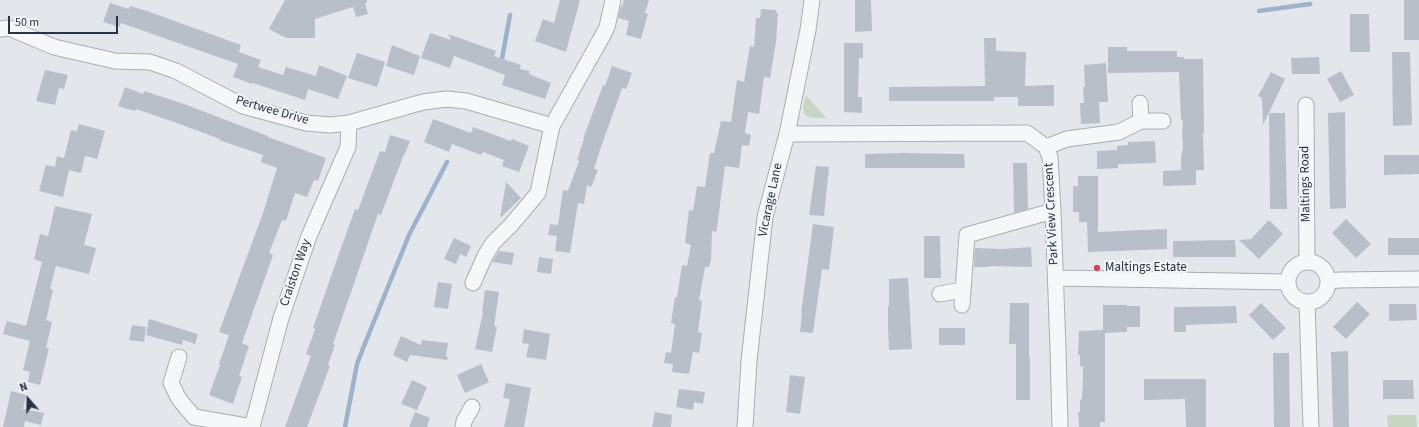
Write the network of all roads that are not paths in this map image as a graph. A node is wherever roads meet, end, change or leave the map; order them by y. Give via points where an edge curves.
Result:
1 (613, 0) edge
2 (812, 0) edge
3 (0, 29) edge
4 (1140, 104) dead end
5 (1306, 105) dead end
6 (1141, 121) junction
7 (1162, 122) dead end
8 (349, 123) junction
9 (552, 126) junction
10 (787, 134) junction
11 (1046, 147) junction
12 (1052, 211) junction
13 (1307, 262) junction
14 (1056, 278) junction
15 (1419, 279) edge
16 (1328, 281) junction
17 (1288, 282) junction
18 (473, 283) dead end
19 (962, 290) junction
20 (940, 294) dead end
21 (1308, 302) junction
22 (962, 305) dead end
23 (179, 357) dead end
24 (472, 408) dead end
25 (463, 427) edge
26 (745, 427) edge
27 (1060, 427) edge
28 (1311, 427) edge

1 - 9 street via 607,27
2 - 10 street, Vicarage Lane
3 - 8 street, Pertwee Drive via 9,28 54,47 115,61 150,62 176,71 243,106 306,123
4 - 6 street
5 - 13 street, Maltings Road
6 - 7 street
6 - 11 street via 1119,132 1067,139
8 - 9 street, Pertwee Drive via 423,102 447,98
8 - 23 street, Craiston Way via 348,147 309,236 281,318 252,427 194,417 179,399 171,383
9 - 18 street via 538,193 493,243
10 - 11 street, Park View Crescent via 1028,133
10 - 26 street, Vicarage Lane via 765,217 749,361
11 - 12 street, Park View Crescent via 1050,157
12 - 14 street, Park View Crescent
12 - 19 street via 967,235
13 - 16 street via 1321,267
13 - 17 street via 1293,268
14 - 17 street
14 - 27 street, Park View Crescent
15 - 16 street
16 - 21 street via 1322,296
17 - 21 street via 1294,296
19 - 20 street
19 - 22 street
21 - 28 street
24 - 25 street via 464,420

